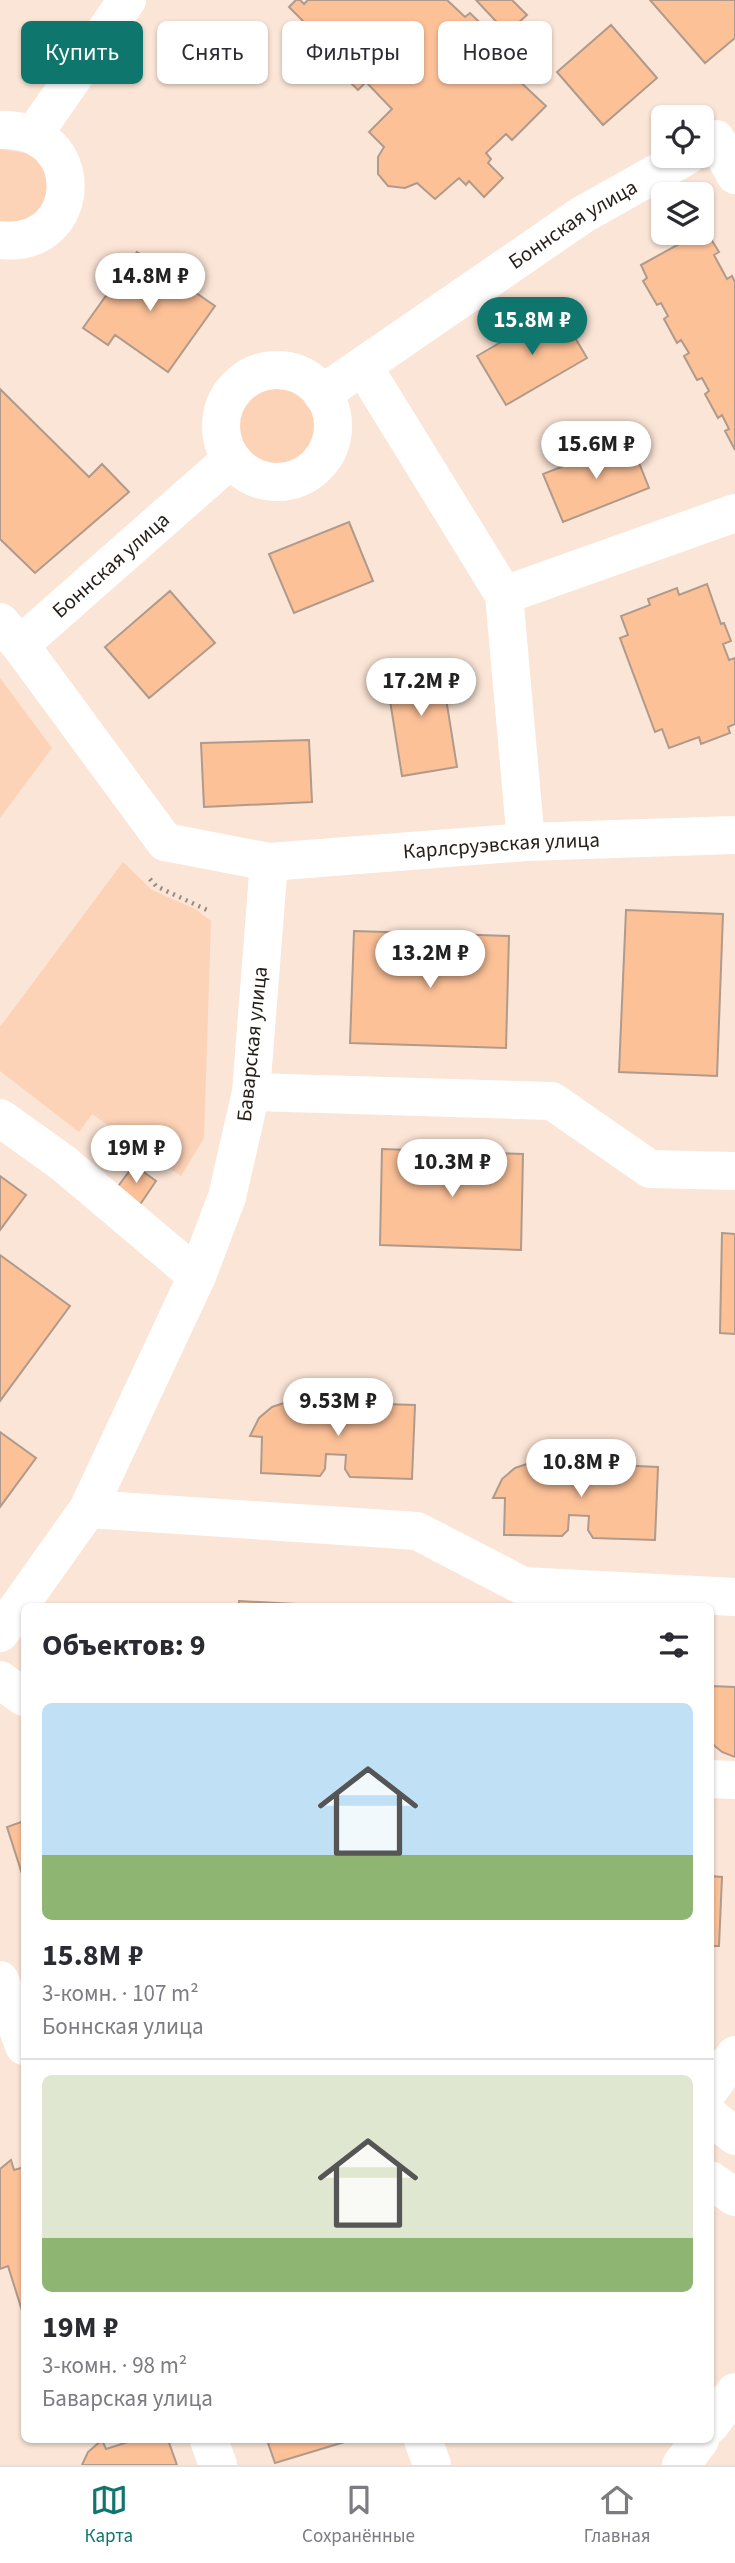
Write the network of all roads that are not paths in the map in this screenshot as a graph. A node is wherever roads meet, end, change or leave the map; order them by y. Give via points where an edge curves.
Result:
1 (127, 0) edge
2 (17, 132) edge
3 (714, 148) edge
4 (666, 168) edge
5 (735, 175) edge
6 (0, 240) edge
7 (363, 366) junction
8 (322, 394) junction
9 (231, 459) junction
10 (735, 513) edge
11 (504, 595) junction
12 (10, 634) edge
13 (735, 835) edge
14 (526, 842) junction
15 (269, 862) junction
16 (251, 1092) junction
17 (0, 1118) edge
18 (735, 1171) edge
19 (197, 1276) junction
20 (88, 1509) junction
21 (559, 1597) edge
22 (735, 1597) edge
23 (42, 1598) edge
24 (21, 1616) edge
25 (0, 1633) edge
26 (0, 1680) edge
27 (21, 1695) edge
28 (714, 1779) edge
29 (735, 1780) edge
30 (0, 1980) edge
31 (21, 2038) edge
32 (735, 2056) edge
33 (714, 2084) edge
34 (714, 2119) edge
35 (735, 2136) edge
36 (714, 2183) edge
37 (735, 2197) edge
38 (735, 2392) edge
39 (714, 2420) edge
40 (735, 2429) edge
41 (714, 2432) edge
42 (210, 2443) edge
43 (424, 2443) edge
44 (698, 2443) edge
45 (218, 2465) edge
46 (432, 2465) edge
47 (681, 2465) edge

1 - 2 street
2 - 6 street via 49,145 61,160 66,196 47,228 32,238
3 - 5 street
4 - 7 street, Боннская улица via 582,215
7 - 8 street, Боннская улица
7 - 11 street
8 - 9 street via 333,418 332,437 314,468 298,478 261,480
8 - 9 street via 301,375 282,370 247,378 233,390 220,425
9 - 12 street, Боннская улица
10 - 11 street
11 - 14 street
12 - 15 street via 165,842
13 - 14 street, Карлсруэвская улица
14 - 15 street, Карлсруэвская улица
15 - 16 street, Баварская улица
16 - 18 street via 552,1101 650,1169
16 - 19 street, Баварская улица via 227,1197
17 - 19 street via 63,1163
19 - 20 street, Баварская улица
20 - 21 street via 417,1531 523,1586
20 - 23 street, Баварская улица
21 - 22 street
24 - 25 street, Баварская улица
26 - 27 street
28 - 29 street
30 - 31 street
32 - 33 street
34 - 35 street
36 - 37 street
38 - 39 street
40 - 41 street
42 - 45 street
43 - 46 street
44 - 47 street

